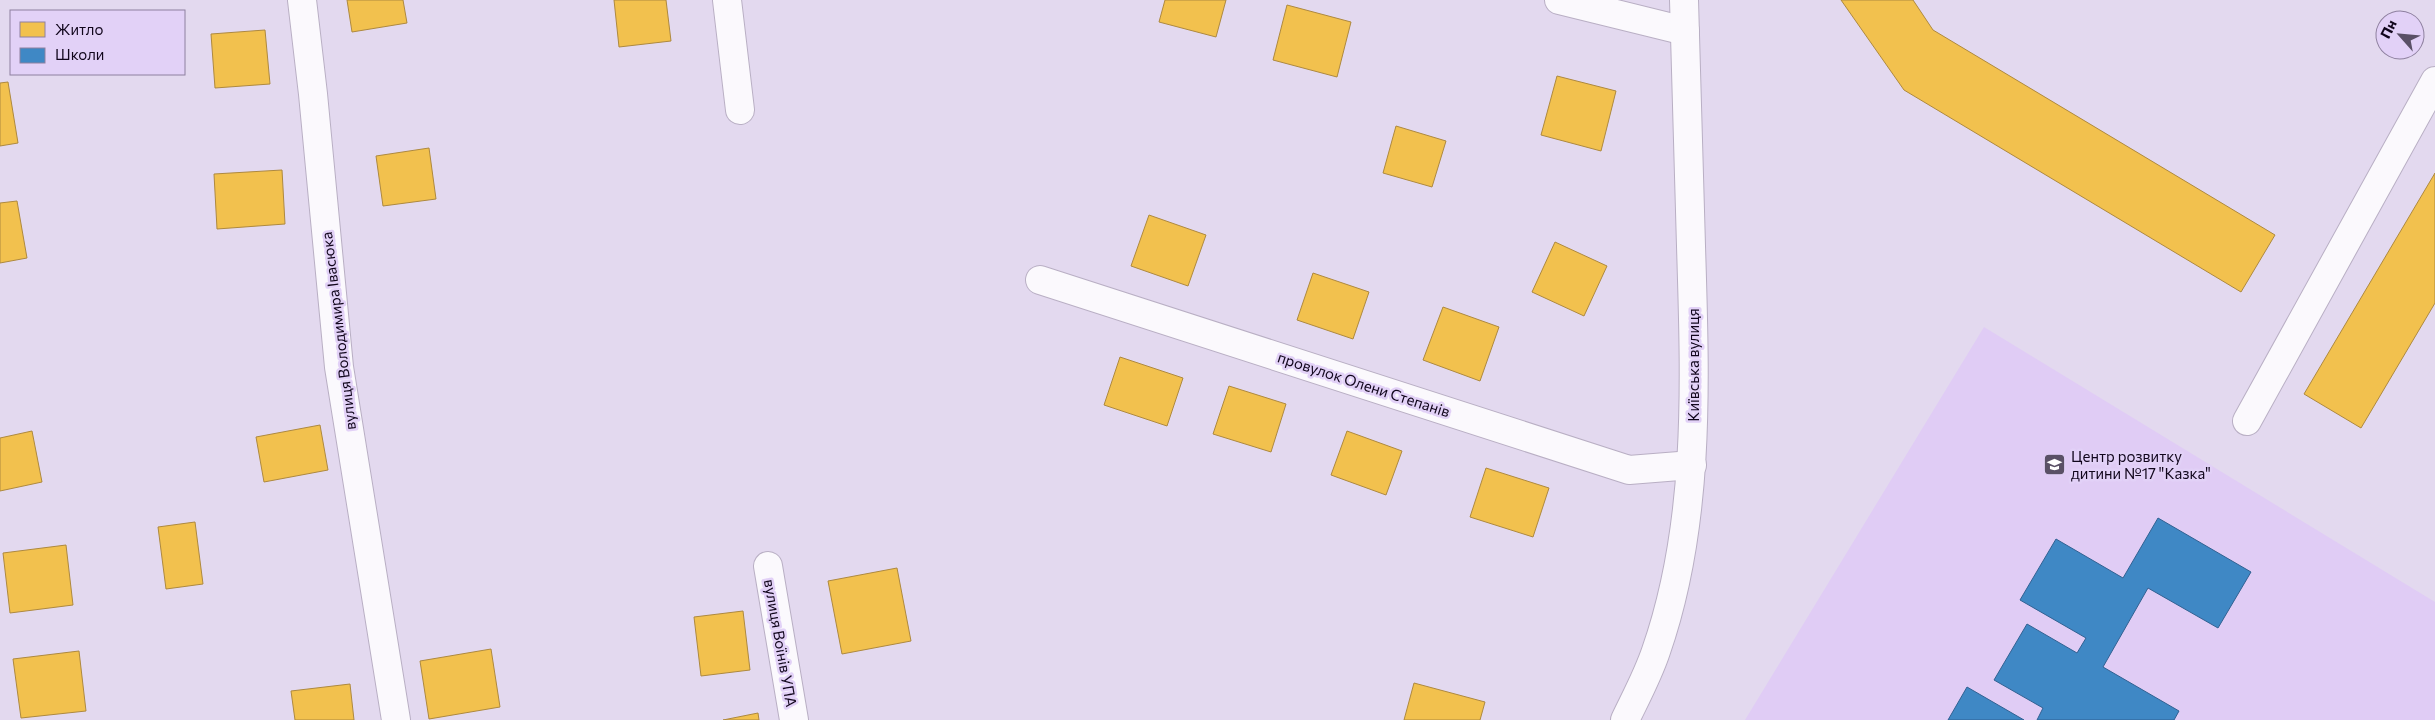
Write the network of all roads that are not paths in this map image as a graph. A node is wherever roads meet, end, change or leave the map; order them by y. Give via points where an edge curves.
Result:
1 (302, 0) edge
2 (726, 0) edge
3 (1559, 0) edge
4 (1684, 0) edge
5 (1685, 31) junction
6 (2435, 81) edge
7 (740, 110) dead end
8 (1040, 280) dead end
9 (2247, 422) dead end
10 (1692, 465) junction
11 (768, 566) dead end
12 (396, 720) edge
13 (794, 720) edge
14 (1625, 720) edge

1 - 12 street, вулиця Володимира Івасюка via 339,367
2 - 7 street
3 - 5 street
4 - 5 street, Київська вулиця
5 - 10 street, Київська вулиця via 1692,281
6 - 9 street
8 - 10 street, провулок Олени Степанів via 1629,470
10 - 14 street, Київська вулиця via 1666,619 1646,676
11 - 13 street, вулиця Воїнів УПА

